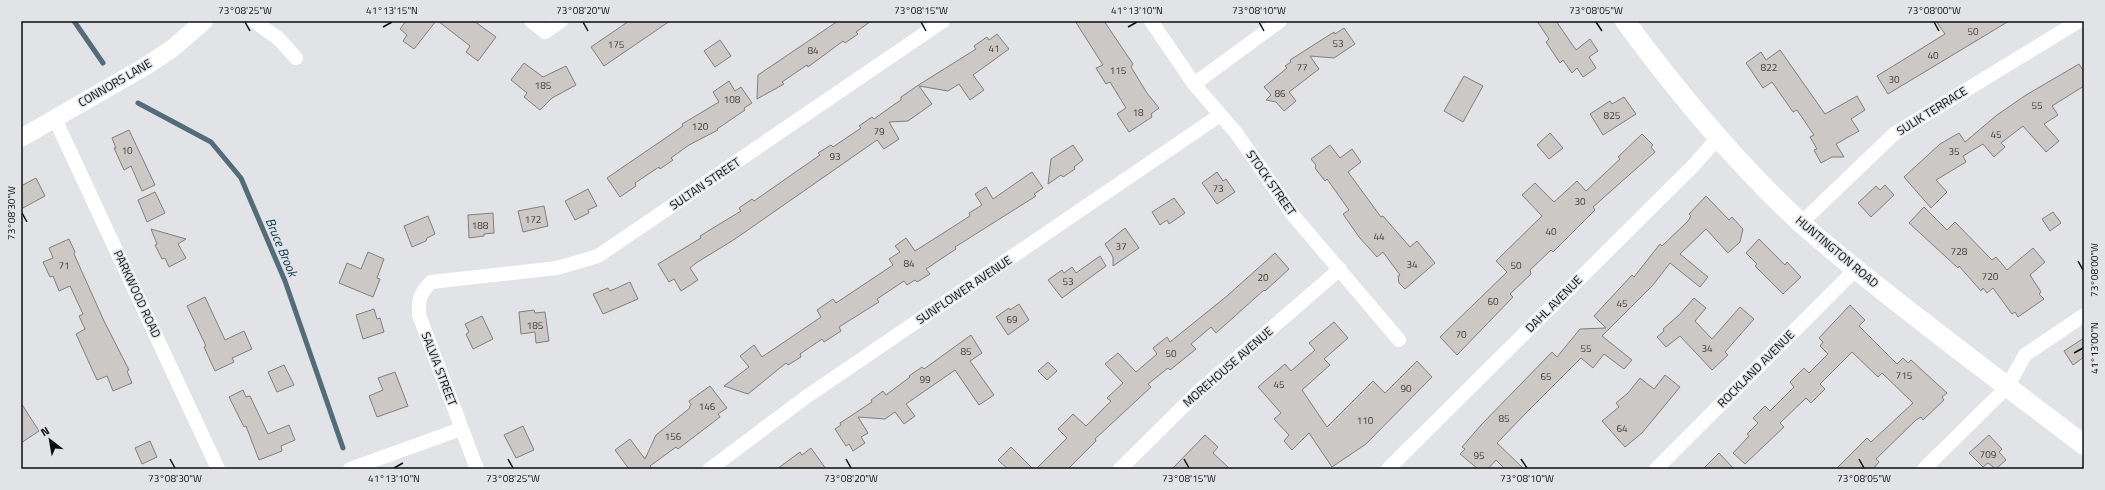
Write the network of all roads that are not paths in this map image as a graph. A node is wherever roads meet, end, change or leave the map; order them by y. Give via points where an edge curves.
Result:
1 (204, 21) edge
2 (254, 21) edge
3 (531, 21) edge
4 (561, 21) edge
5 (943, 21) edge
6 (1151, 21) edge
7 (1280, 21) edge
8 (1625, 21) edge
9 (2079, 21) edge
10 (296, 58) dead end
11 (1194, 84) junction
12 (1220, 115) junction
13 (55, 118) junction
14 (21, 138) edge
15 (1718, 138) junction
16 (1801, 223) junction
17 (1340, 269) junction
18 (1855, 270) junction
19 (441, 279) joint
20 (2084, 315) edge
21 (1399, 340) dead end
22 (2006, 387) junction
23 (461, 429) junction
24 (2084, 445) edge
25 (356, 467) edge
26 (218, 469) edge
27 (476, 469) edge
28 (710, 469) edge
29 (1120, 469) edge
30 (1388, 469) edge
31 (1656, 469) edge
32 (1924, 469) edge

1 - 13 street, CONNORS LANE via 180,43 146,66
2 - 10 street via 279,39
3 - 4 street via 545,32
5 - 19 street, SULTAN STREET via 598,256 557,268
6 - 11 street, STOCK STREET
7 - 11 street
8 - 15 main road, HUNTINGTON ROAD via 1681,95
9 - 16 street, SULIK TERRACE via 1894,134
11 - 12 street, STOCK STREET
12 - 17 street, STOCK STREET via 1237,134 1293,216
12 - 28 street, SUNFLOWER AVENUE via 806,397
13 - 14 street, CONNORS LANE
13 - 26 street, PARKWOOD ROAD
15 - 16 main road, HUNTINGTON ROAD
15 - 30 street, DAHL AVENUE via 1692,167
16 - 18 main road, HUNTINGTON ROAD
17 - 21 street, STOCK STREET
17 - 29 street, MOREHOUSE AVENUE via 1200,390
18 - 22 main road, HUNTINGTON ROAD
18 - 31 street, ROCKLAND AVENUE
19 - 23 street, SALVIA STREET via 431,282 422,290 418,301 419,315
20 - 22 street via 2025,356
22 - 24 main road, HUNTINGTON ROAD
22 - 32 street
23 - 25 street
23 - 27 street, SALVIA STREET

